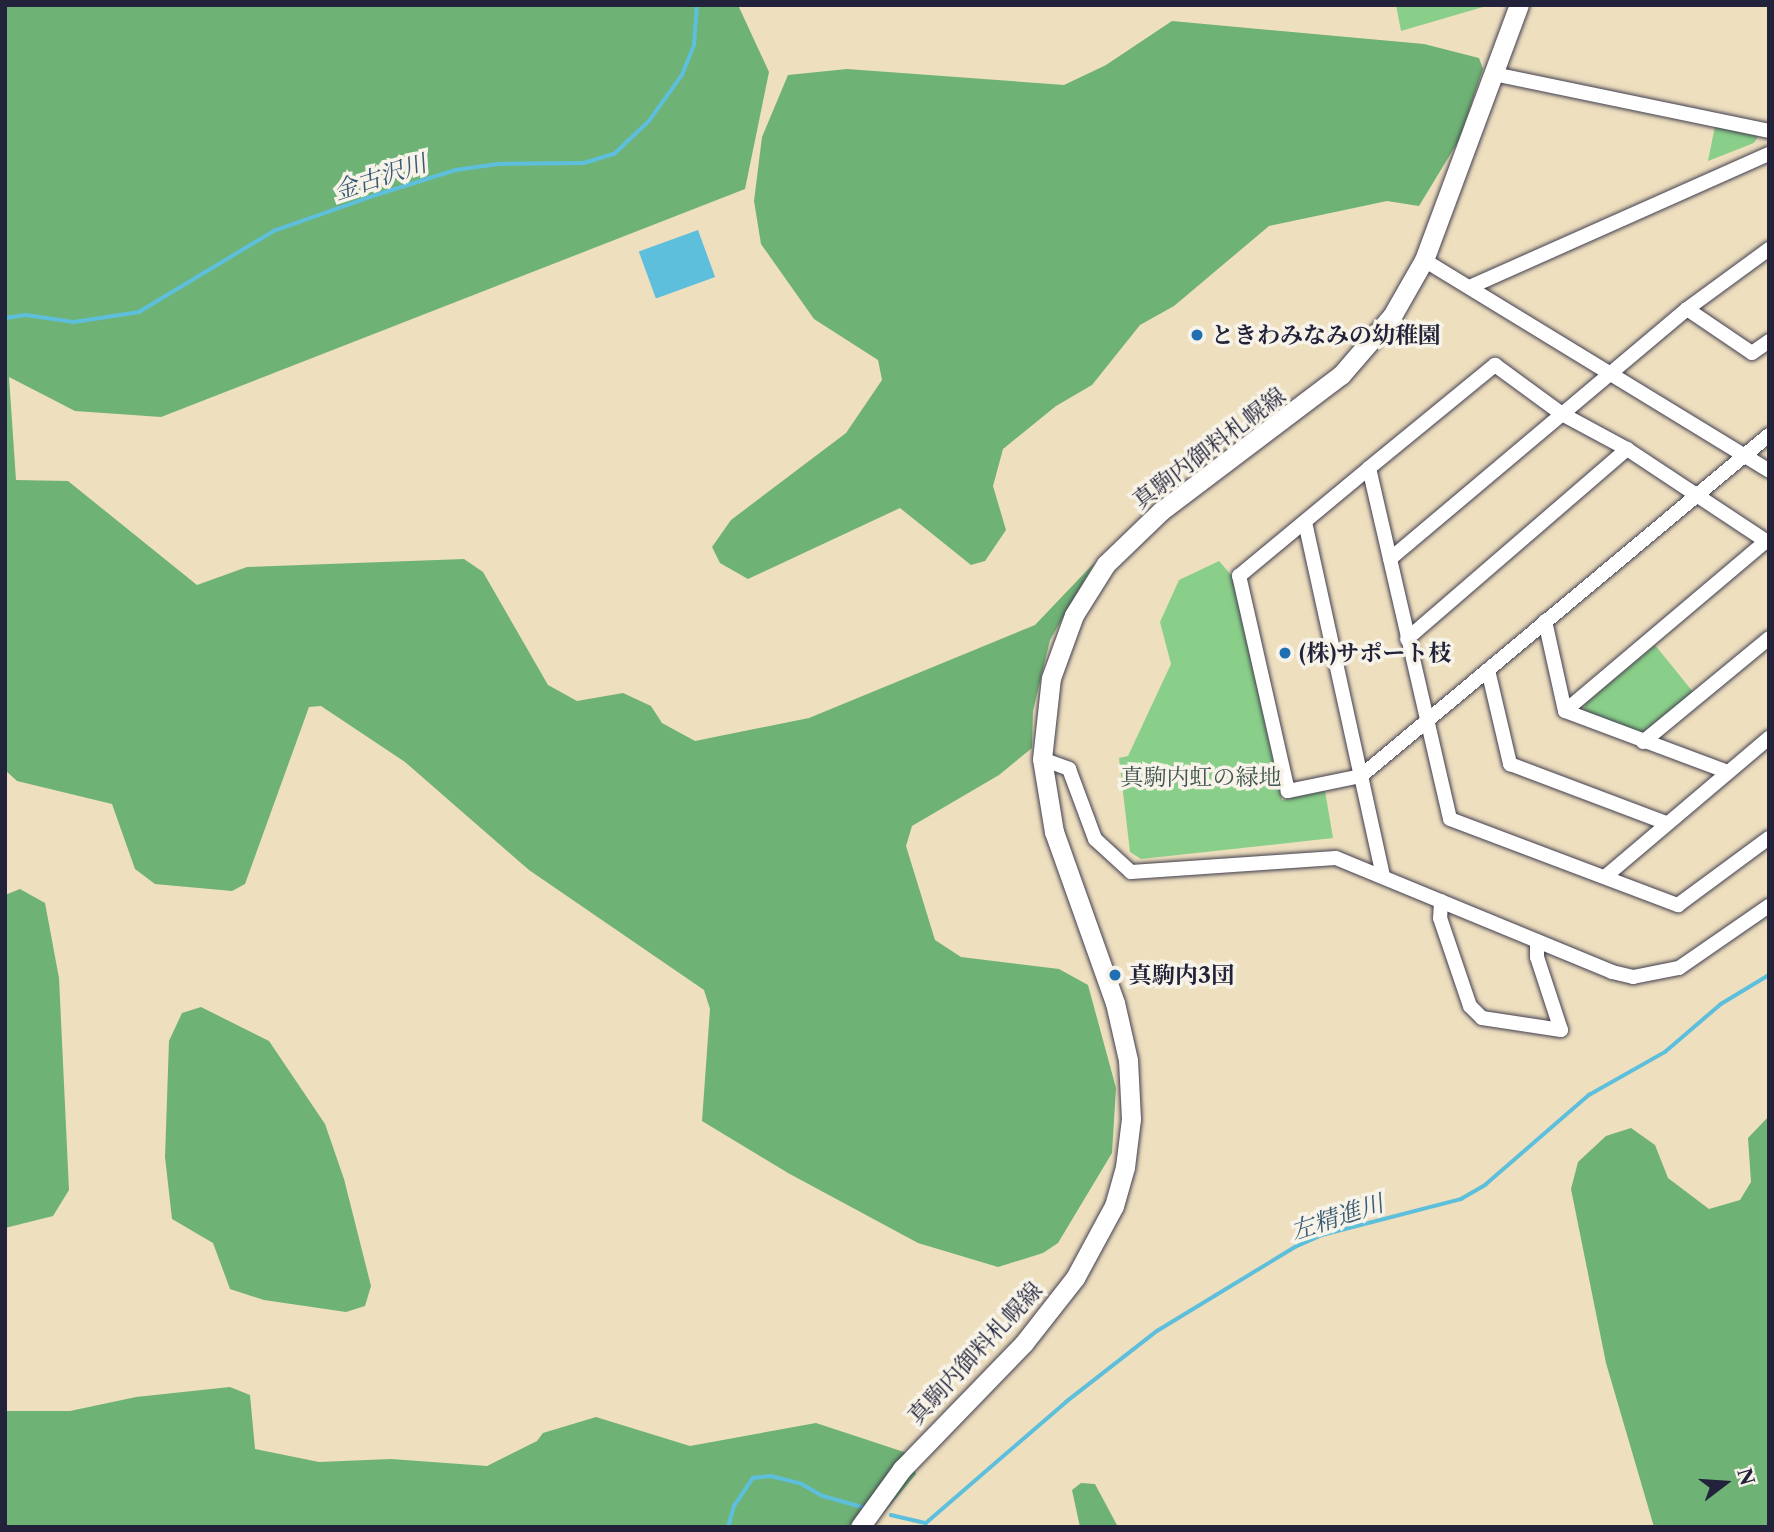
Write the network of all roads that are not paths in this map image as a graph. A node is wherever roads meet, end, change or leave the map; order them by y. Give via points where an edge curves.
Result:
1 (1519, 5) edge
2 (1494, 74) junction
3 (1769, 131) edge
4 (1769, 154) edge
5 (1769, 249) edge
6 (1424, 260) junction
7 (1472, 286) junction
8 (1687, 309) junction
9 (1769, 341) edge
10 (1610, 374) junction
11 (1562, 414) junction
12 (1769, 435) edge
13 (1627, 449) junction
14 (1742, 454) junction
15 (1369, 468) junction
16 (1769, 471) edge
17 (1695, 496) junction
18 (1305, 522) junction
19 (1767, 542) edge
20 (1390, 559) junction
21 (1545, 621) junction
22 (1769, 638) edge
23 (1408, 639) junction
24 (1488, 670) junction
25 (1565, 711) junction
26 (1425, 720) junction
27 (1769, 738) edge
28 (1643, 742) junction
29 (1042, 759) junction
30 (1728, 772) junction
31 (1362, 776) junction
32 (1666, 823) junction
33 (1769, 838) edge
34 (1383, 876) junction
35 (1606, 876) junction
36 (1441, 901) junction
37 (1769, 906) edge
38 (1537, 941) junction
39 (860, 1527) edge

1 - 2 main road, 真駒内御料札幌線
2 - 3 street
2 - 6 main road, 真駒内御料札幌線
4 - 7 street
5 - 8 street
6 - 7 street
6 - 29 main road, 真駒内御料札幌線 via 1392,316 1341,375 1161,511 1106,564 1061,646 1044,718
7 - 10 street
8 - 9 street via 1752,354
8 - 10 street
10 - 11 street
10 - 14 street
11 - 13 street
11 - 15 street via 1495,365
11 - 20 street
12 - 14 street
13 - 17 street
13 - 23 street
14 - 16 street
14 - 17 street
15 - 18 street
15 - 20 street
17 - 19 street
17 - 21 street
18 - 31 street
18 - 31 street via 1239,576 1242,590 1288,791
19 - 25 street
20 - 23 street
21 - 24 street
21 - 25 street
22 - 28 street
23 - 26 street
24 - 26 street
24 - 32 street via 1510,764
25 - 28 street
26 - 31 street
26 - 35 street via 1450,819
27 - 30 street
28 - 30 street
29 - 34 street via 1069,769 1095,839 1104,852 1131,872 1336,858
29 - 39 main road, 真駒内御料札幌線 via 1054,832 1115,1003 1128,1060 1131,1119 1125,1167 1114,1206 1075,1278 1024,1343 902,1469
30 - 32 street
31 - 34 street
32 - 35 street
33 - 35 street via 1678,905
34 - 36 street
36 - 38 street
36 - 38 street via 1440,918 1470,1006 1482,1018 1561,1030 1537,957
37 - 38 street via 1679,968 1651,976 1612,972

